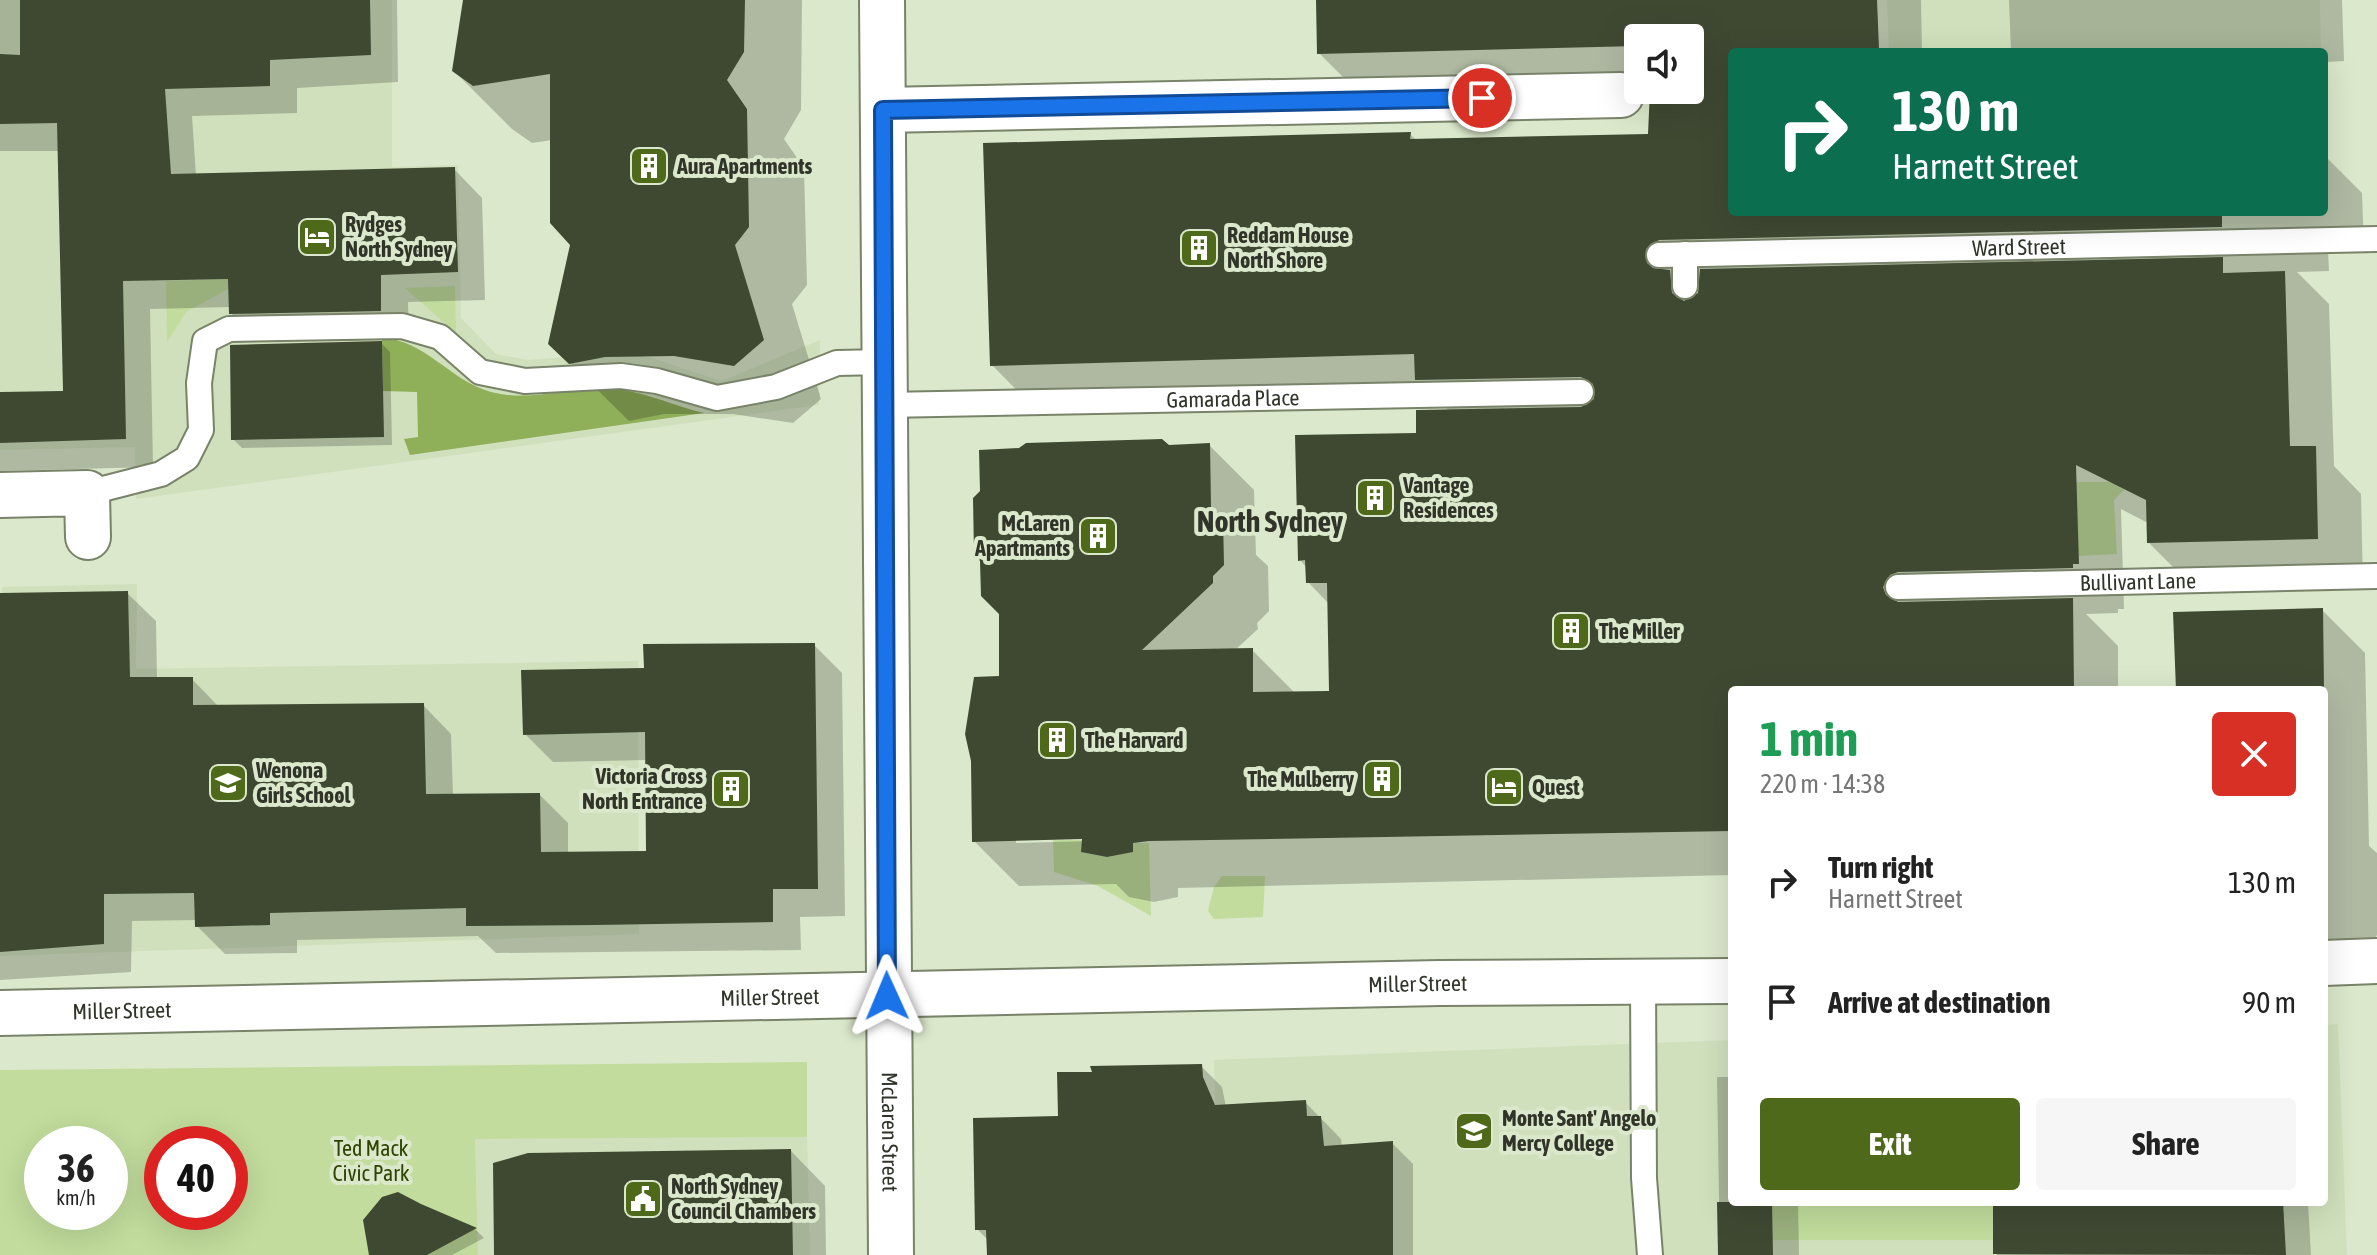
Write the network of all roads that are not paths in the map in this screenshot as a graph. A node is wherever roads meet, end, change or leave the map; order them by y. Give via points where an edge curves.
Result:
1 (882, 0) edge
2 (1621, 95) dead end
3 (883, 110) junction
4 (2377, 239) edge
5 (1685, 254) junction
6 (1659, 255) dead end
7 (1685, 286) dead end
8 (884, 384) junction
9 (1581, 392) dead end
10 (87, 493) junction
11 (0, 495) edge
12 (88, 537) dead end
13 (2377, 576) edge
14 (1898, 587) dead end
15 (2377, 961) edge
16 (2328, 963) edge
17 (1728, 981) edge
18 (1643, 982) junction
19 (887, 996) junction
20 (0, 1013) edge
21 (891, 1255) edge
22 (1650, 1255) edge

1 - 3 street, McLaren Street
2 - 3 street
3 - 8 street, McLaren Street
4 - 5 lane, Ward Street
5 - 6 lane, Ward Street
5 - 7 lane
8 - 9 lane, Gamarada Place
8 - 10 lane, Gamarada Place via 837,363 776,387 717,398 621,376 525,381 480,372 440,337 402,326 229,329 205,341 199,383 201,430 187,458 161,474
8 - 19 street, McLaren Street
10 - 11 street
10 - 12 street
13 - 14 lane, Bullivant Lane
15 - 16 street
17 - 18 street, Miller Street
18 - 19 street, Miller Street
18 - 22 lane via 1644,1178
19 - 20 street, Miller Street
19 - 21 street, McLaren Street

